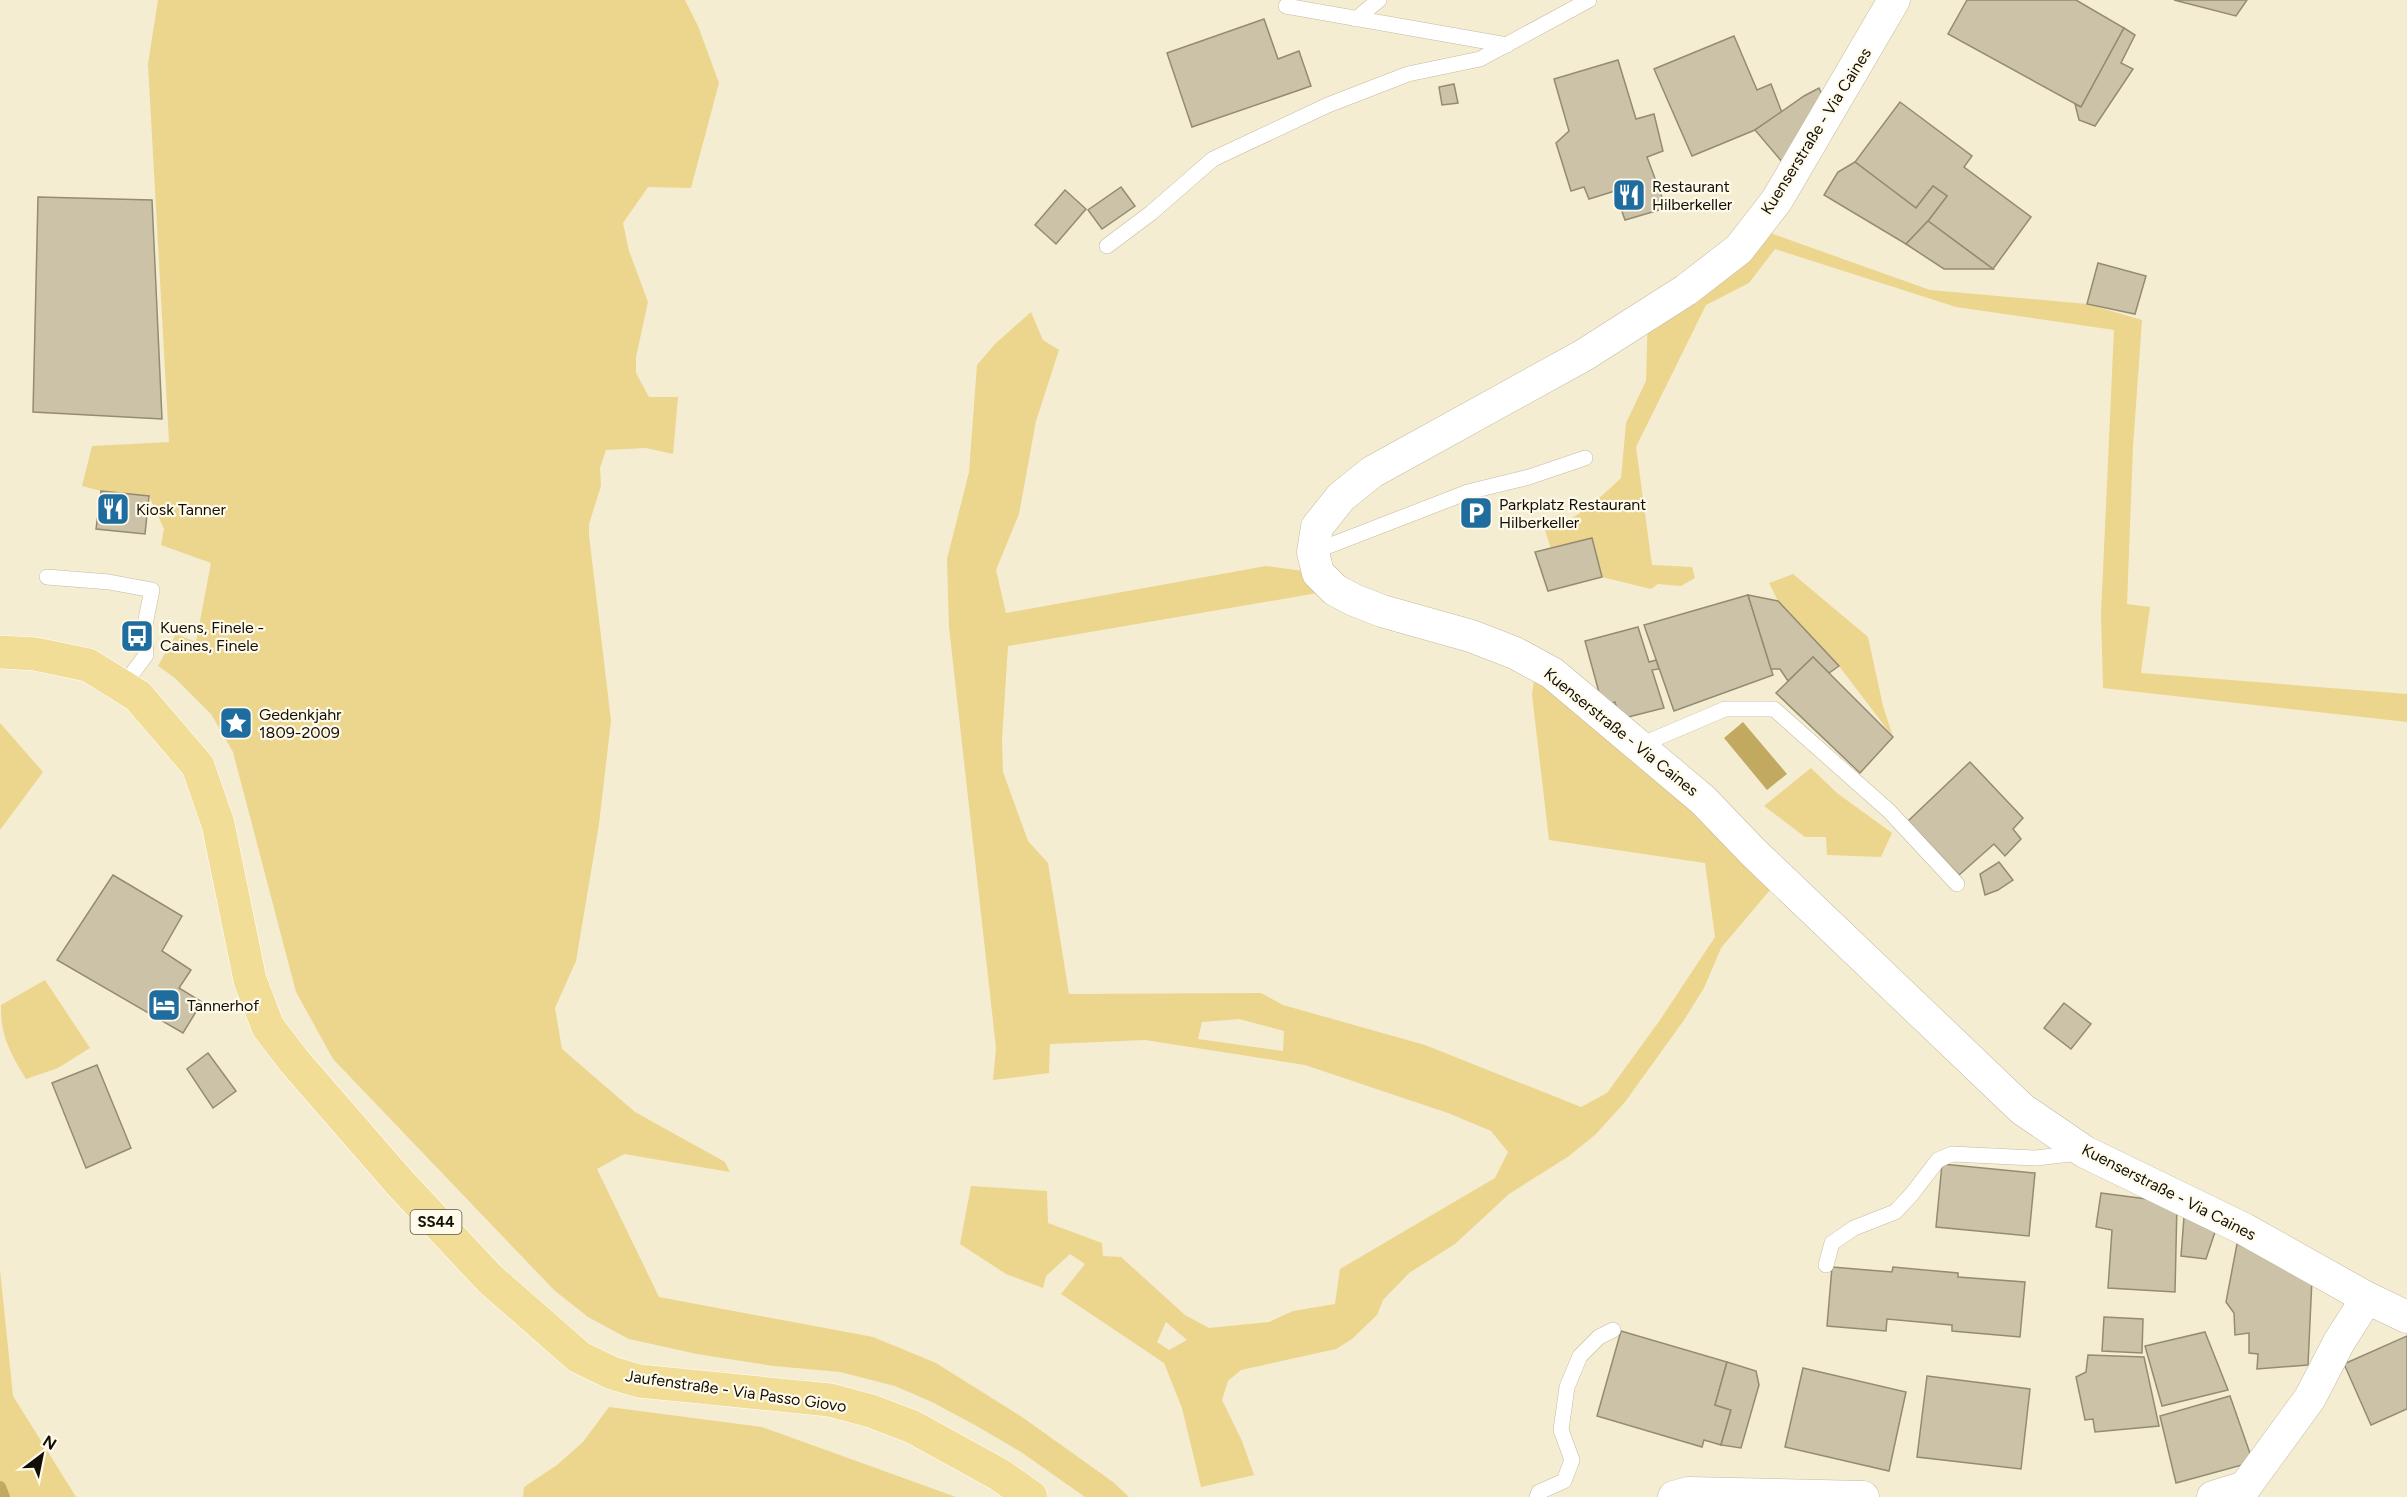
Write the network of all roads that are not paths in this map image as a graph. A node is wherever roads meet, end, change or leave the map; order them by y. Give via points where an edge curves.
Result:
1 (1379, 0) edge
2 (1588, 0) edge
3 (1894, 0) edge
4 (1286, 6) dead end
5 (1356, 19) junction
6 (1507, 45) junction
7 (1107, 246) dead end
8 (1586, 458) dead end
9 (1313, 552) junction
10 (47, 577) dead end
11 (0, 652) edge
12 (123, 686) junction
13 (1638, 746) junction
14 (1958, 884) dead end
15 (2085, 1152) junction
16 (1826, 1265) dead end
17 (2367, 1298) junction
18 (2407, 1317) edge
19 (1613, 1330) dead end
20 (1030, 1497) edge
21 (1537, 1497) edge
22 (1674, 1497) edge
23 (1863, 1497) edge
24 (2214, 1497) edge

1 - 5 lane
2 - 6 lane
3 - 9 street, Kuenserstraße - Via Caines via 1777,200 1739,249 1686,290 1584,355 1372,472 1328,511 1317,527
4 - 5 lane
5 - 6 lane
6 - 7 lane via 1480,59 1408,74 1328,105 1213,159
8 - 9 lane via 1468,492
9 - 13 street, Kuenserstraße - Via Caines via 1318,573 1335,590 1382,611 1515,653 1552,673
10 - 12 lane via 152,590 144,629 146,655
11 - 12 main road, Jaufenstraße - Via Passo Giovo / SS44 via 35,654 88,665
12 - 20 main road, Jaufenstraße - Via Passo Giovo / SS44 via 138,696 198,766 218,824 250,980 268,1027 392,1175 490,1279 579,1357 612,1373 639,1381 830,1400 871,1411 913,1427 1000,1475
13 - 14 lane via 1725,709 1774,709 1889,811
13 - 15 street, Kuenserstraße - Via Caines via 1703,800 2022,1109
15 - 16 lane via 2036,1158 1952,1154 1938,1160 1895,1212 1854,1228 1832,1243
15 - 17 street, Kuenserstraße - Via Caines via 2244,1228
17 - 18 street, Kuenserstraße - Via Caines
17 - 24 street via 2310,1398 2245,1487
19 - 21 lane via 1599,1337 1580,1356 1567,1387 1561,1430 1572,1460 1564,1481 1539,1491
22 - 23 street via 1688,1493

